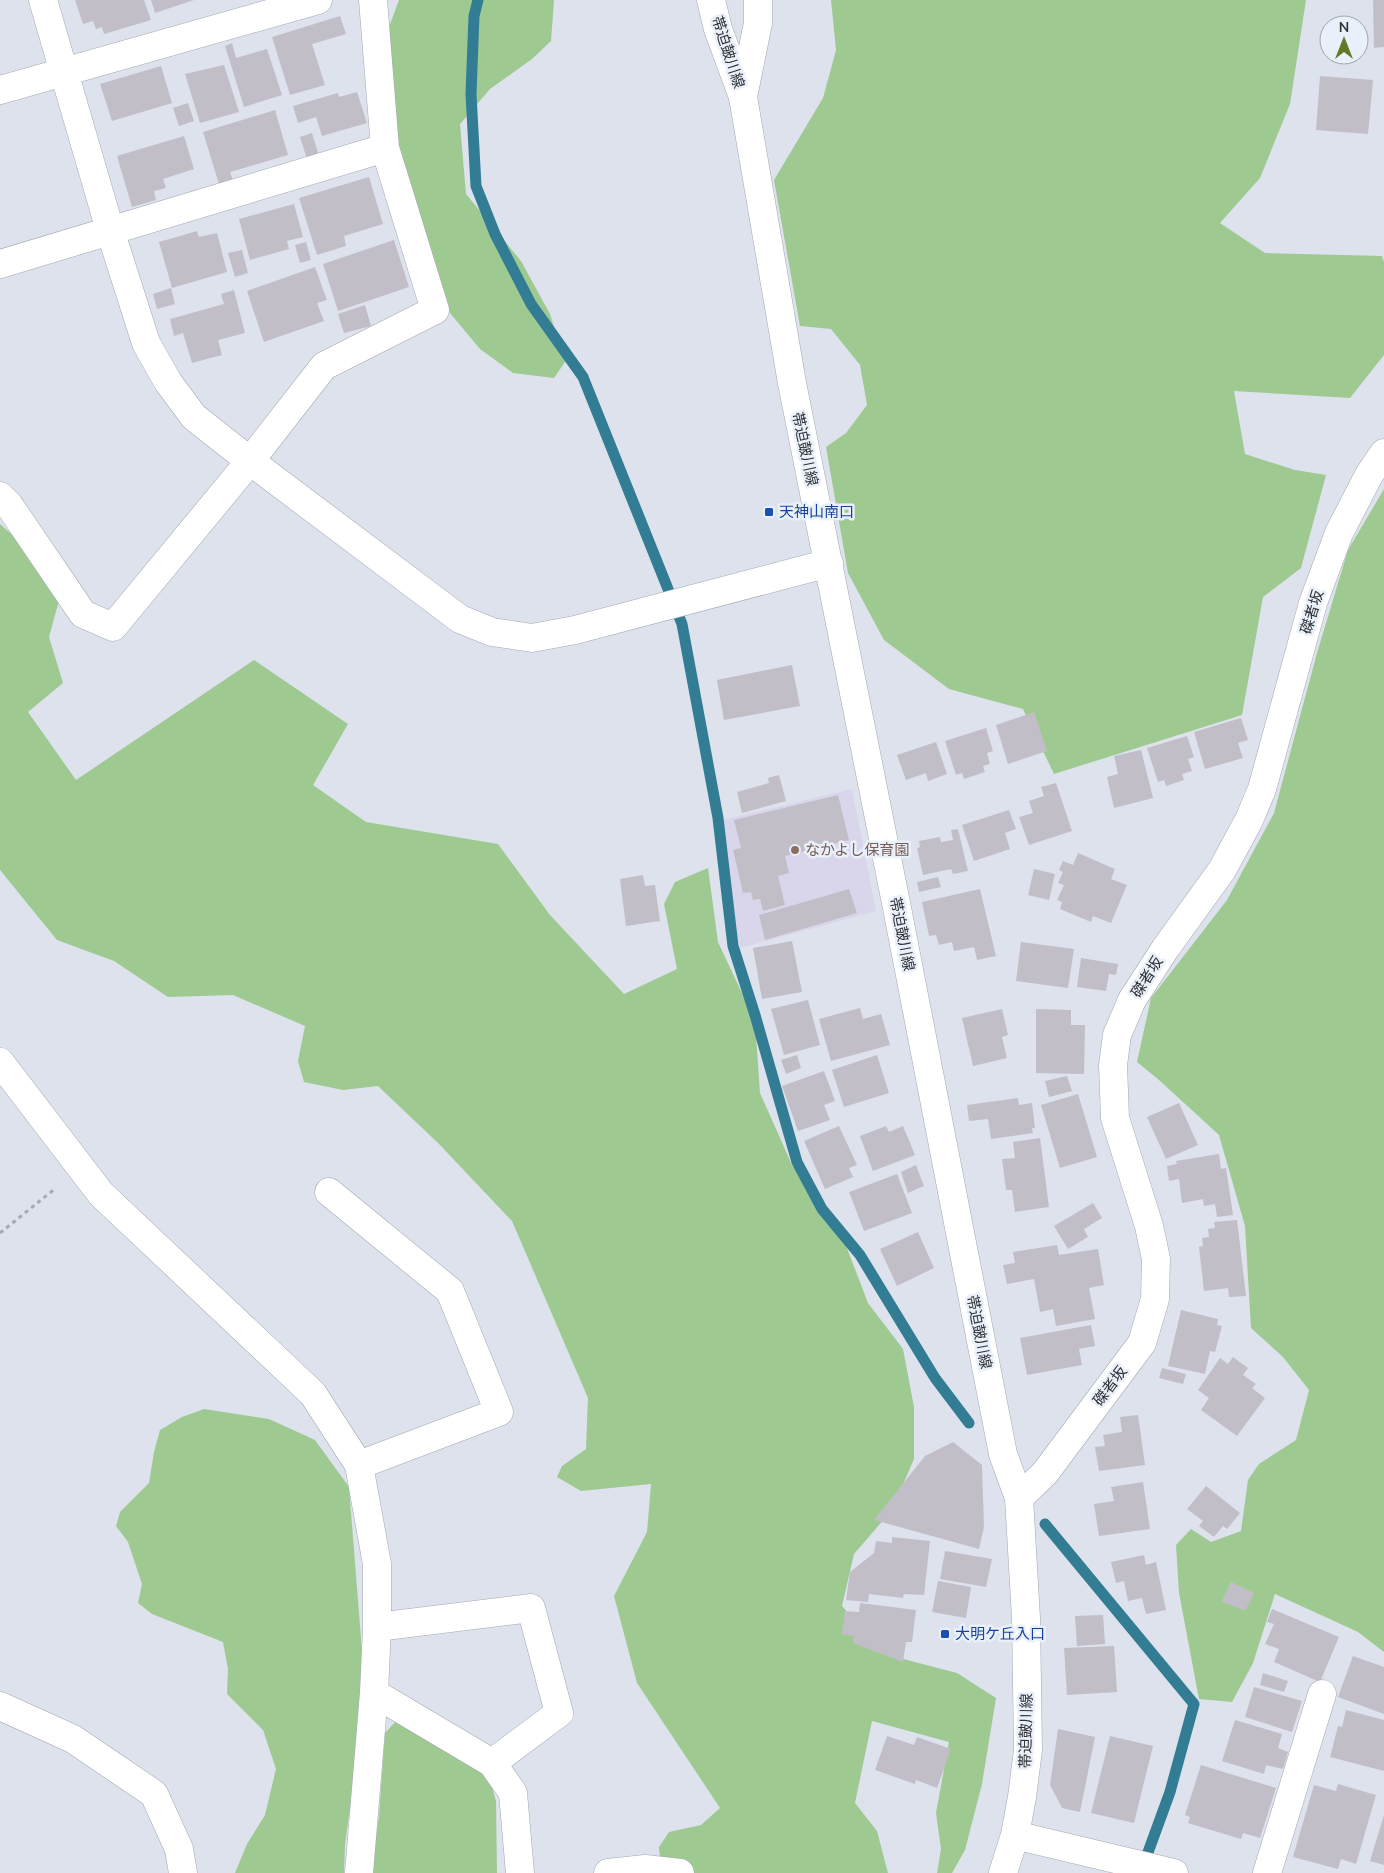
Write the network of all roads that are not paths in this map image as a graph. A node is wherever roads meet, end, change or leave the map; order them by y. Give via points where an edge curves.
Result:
1 (43, 0) edge
2 (318, 0) edge
3 (373, 0) edge
4 (711, 0) edge
5 (758, 0) edge
6 (64, 72) junction
7 (0, 90) edge
8 (743, 97) junction
9 (385, 148) junction
10 (110, 230) junction
11 (0, 264) edge
12 (1384, 453) edge
13 (250, 461) junction
14 (0, 496) edge
15 (829, 563) junction
16 (0, 1062) edge
17 (329, 1192) dead end
18 (359, 1465) junction
19 (1019, 1498) junction
20 (377, 1627) junction
21 (374, 1693) junction
22 (1322, 1694) dead end
23 (0, 1706) edge
24 (492, 1764) junction
25 (1015, 1835) junction
26 (1170, 1872) edge
27 (183, 1873) edge
28 (359, 1873) edge
29 (520, 1873) edge
30 (608, 1873) edge
31 (680, 1873) edge
32 (1003, 1873) edge
33 (1267, 1873) edge

1 - 6 street
2 - 6 street
3 - 9 street
4 - 8 street, 帯迫皷川線
5 - 8 street via 758,23
6 - 7 street
6 - 10 street
8 - 15 street, 帯迫皷川線 via 792,383
9 - 10 street
9 - 13 street via 435,310 324,366
10 - 11 street
10 - 13 street via 146,343 168,382 194,417
12 - 19 street, 磔者坂 via 1339,532 1314,603 1262,789 1249,820 1222,870 1132,1000 1117,1035 1113,1066 1115,1118 1156,1259 1155,1299 1142,1344 1045,1473
13 - 14 street via 113,627 83,614
13 - 15 street via 460,619 492,632 532,638 575,630
15 - 19 street, 帯迫皷川線 via 1003,1454
16 - 18 street via 102,1194 313,1394
17 - 18 street via 450,1291 499,1412
18 - 20 street via 377,1564
19 - 25 street, 帯迫皷川線 via 1026,1618 1028,1750
20 - 21 street
20 - 24 street via 531,1608 559,1713
21 - 24 street
21 - 28 street
22 - 33 street
23 - 27 street via 73,1739 154,1794 179,1849
24 - 29 street via 513,1793
25 - 26 street
25 - 32 street, 帯迫皷川線
30 - 31 street via 645,1869

